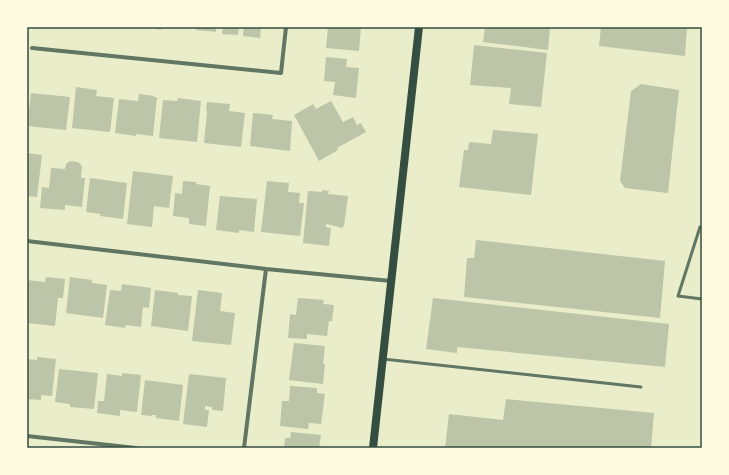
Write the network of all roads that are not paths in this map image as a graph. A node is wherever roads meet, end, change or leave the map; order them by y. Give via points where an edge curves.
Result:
1 (286, 27) edge
2 (419, 27) edge
3 (32, 48) dead end
4 (702, 228) edge
5 (27, 241) edge
6 (266, 269) junction
7 (391, 281) junction
8 (702, 299) edge
9 (383, 359) junction
10 (641, 387) dead end
11 (27, 436) edge
12 (136, 448) edge
13 (244, 448) edge
14 (373, 448) edge

1 - 3 street via 281,72
2 - 7 main road
4 - 8 lane via 700,227 678,296
5 - 6 street
6 - 7 street
6 - 13 street
7 - 9 main road
9 - 10 lane
9 - 14 main road
11 - 12 street

